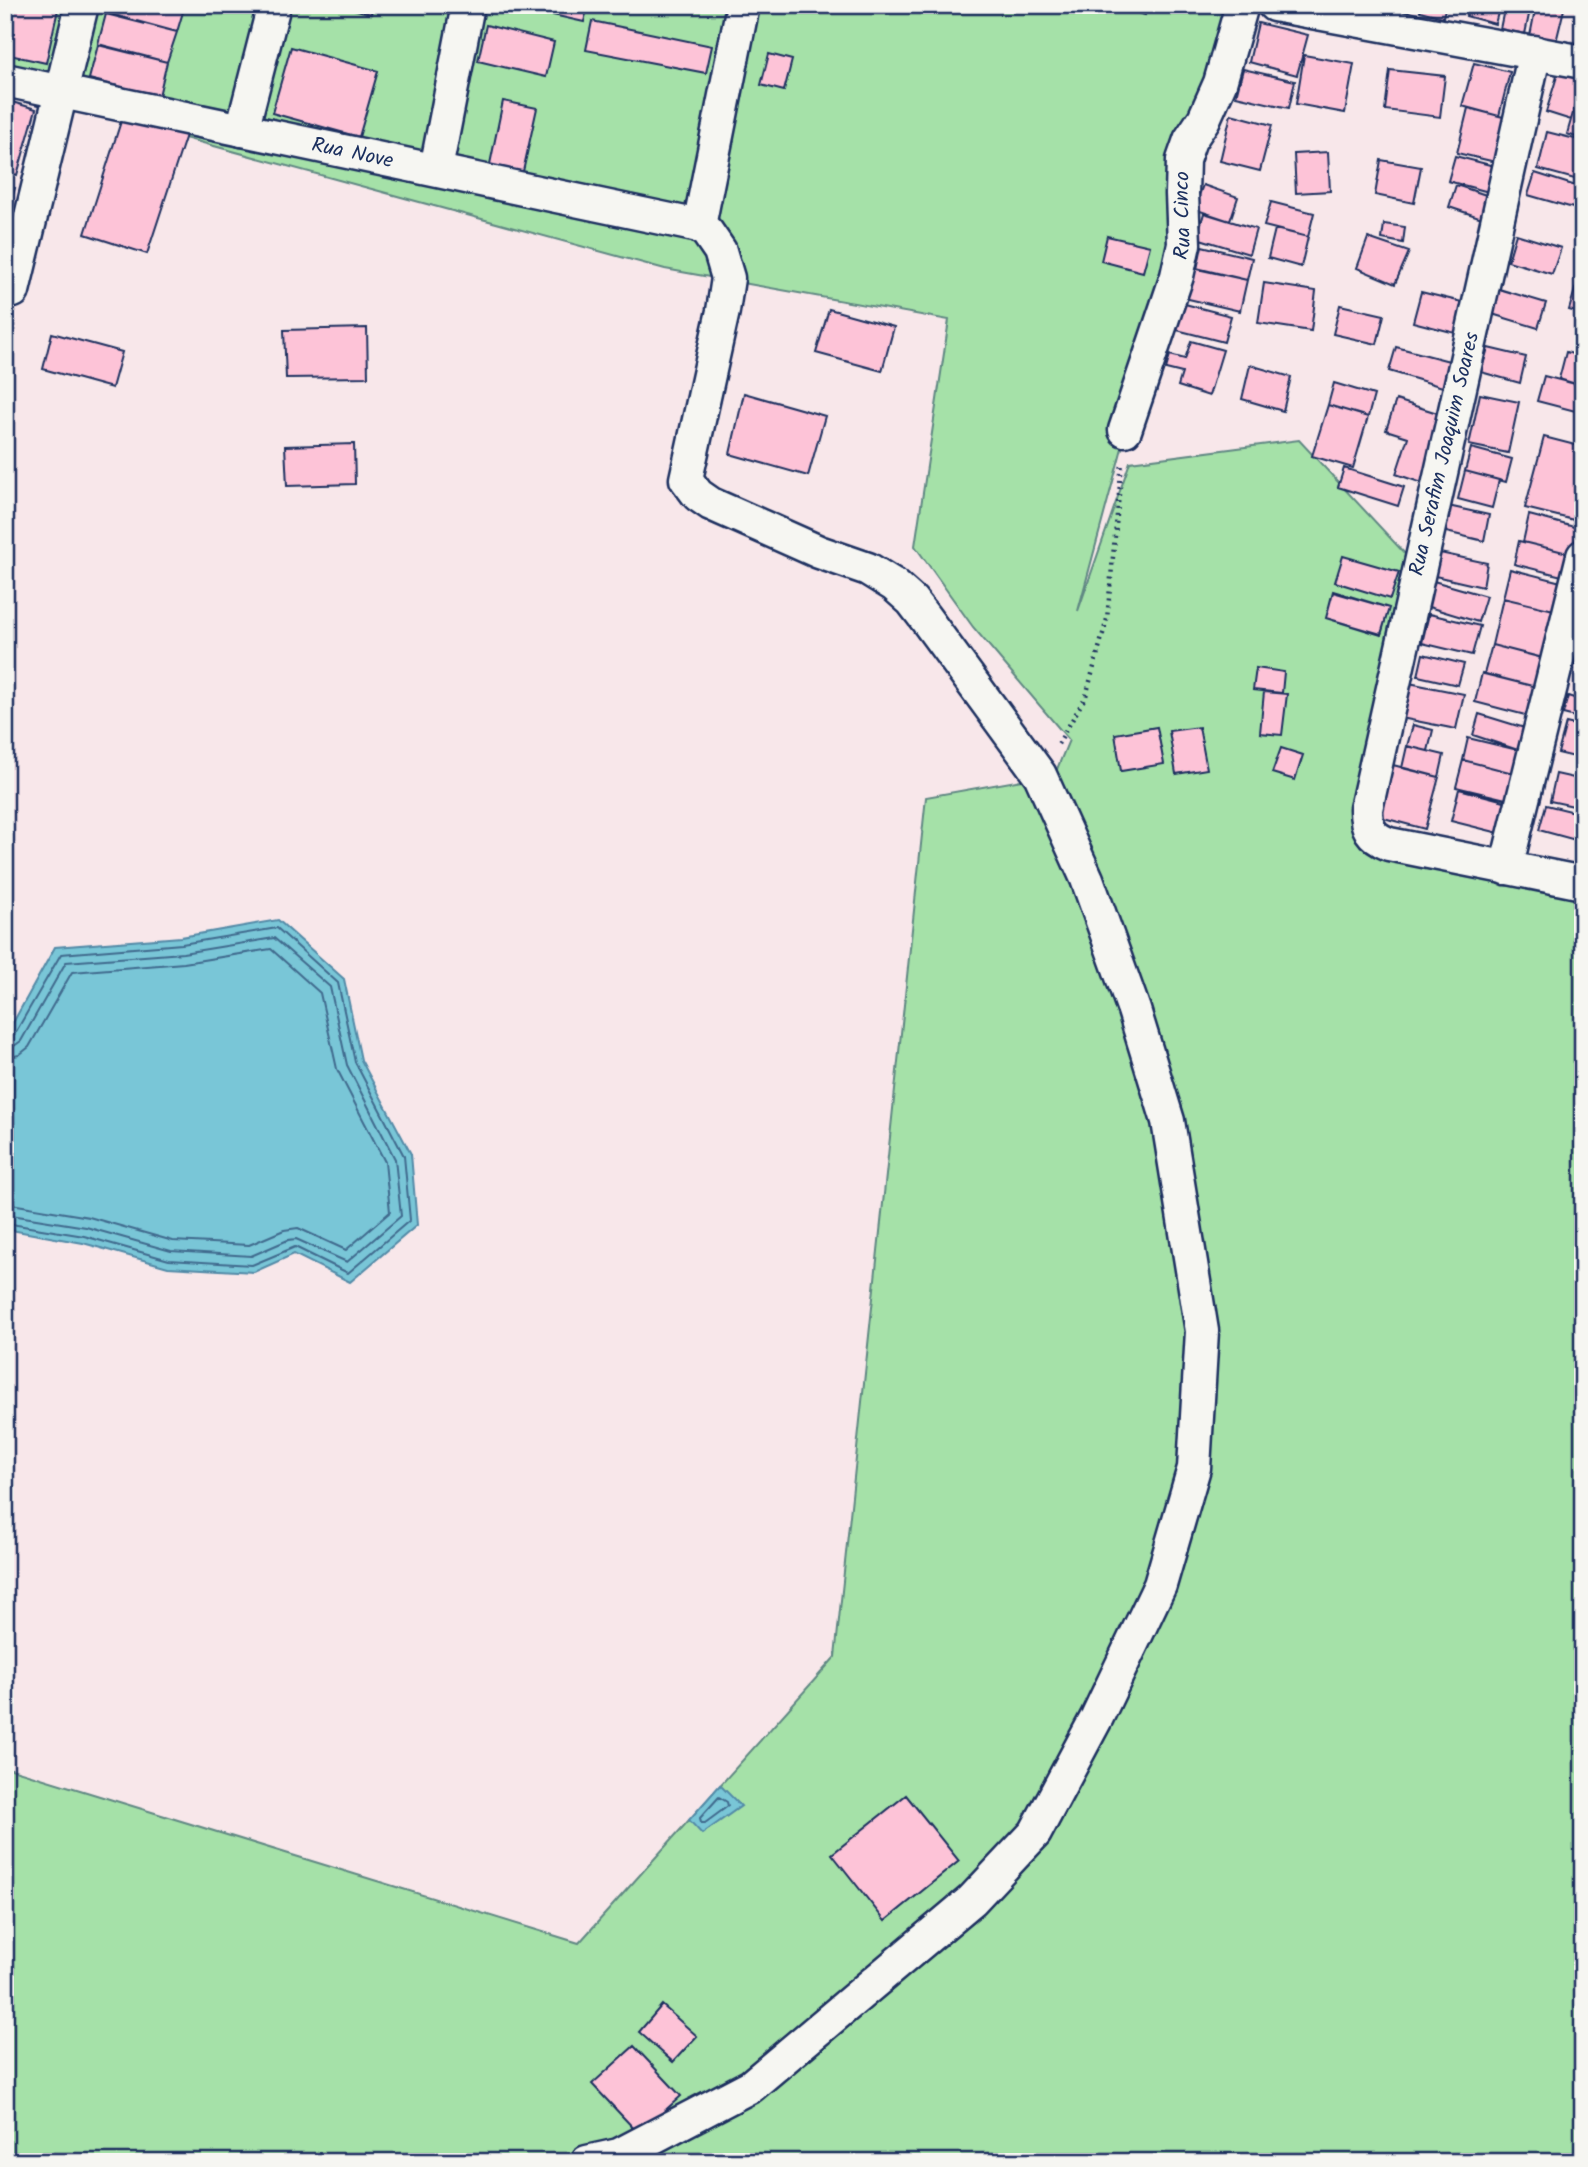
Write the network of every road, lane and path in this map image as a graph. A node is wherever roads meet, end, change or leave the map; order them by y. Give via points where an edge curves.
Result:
1 (82, 5) edge
2 (274, 5) edge
3 (468, 5) edge
4 (743, 5) edge
5 (1242, 5) edge
6 (1274, 5) edge
7 (1535, 52) junction
8 (1583, 62) edge
9 (5, 79) edge
10 (60, 91) junction
11 (242, 130) junction
12 (436, 169) junction
13 (699, 226) junction
14 (13, 291) dead end
15 (1125, 430) joint
16 (1583, 556) edge
17 (1040, 775) junction
18 (1507, 868) junction
19 (1583, 883) edge
20 (587, 2162) edge

1 - 10 street
2 - 11 street
3 - 12 street
4 - 13 street
5 - 15 street, Rua Cinco via 1220,83 1183,160 1184,244
6 - 7 street
7 - 8 street
7 - 18 street, Rua Serafim Joaquim Soares via 1366,809 1368,829 1377,839
9 - 10 street, Rua Nove
10 - 11 street, Rua Nove
10 - 14 street
11 - 12 street, Rua Nove
12 - 13 street, Rua Nove
13 - 17 street via 720,251 727,278 686,479 711,504 894,584 912,601
15 - 17 path via 1107,619 1086,696
16 - 18 street
17 - 20 street via 1087,879 1168,1121 1202,1331 1194,1468 1160,1585 1035,1833 972,1900 751,2086 619,2155
18 - 19 street

